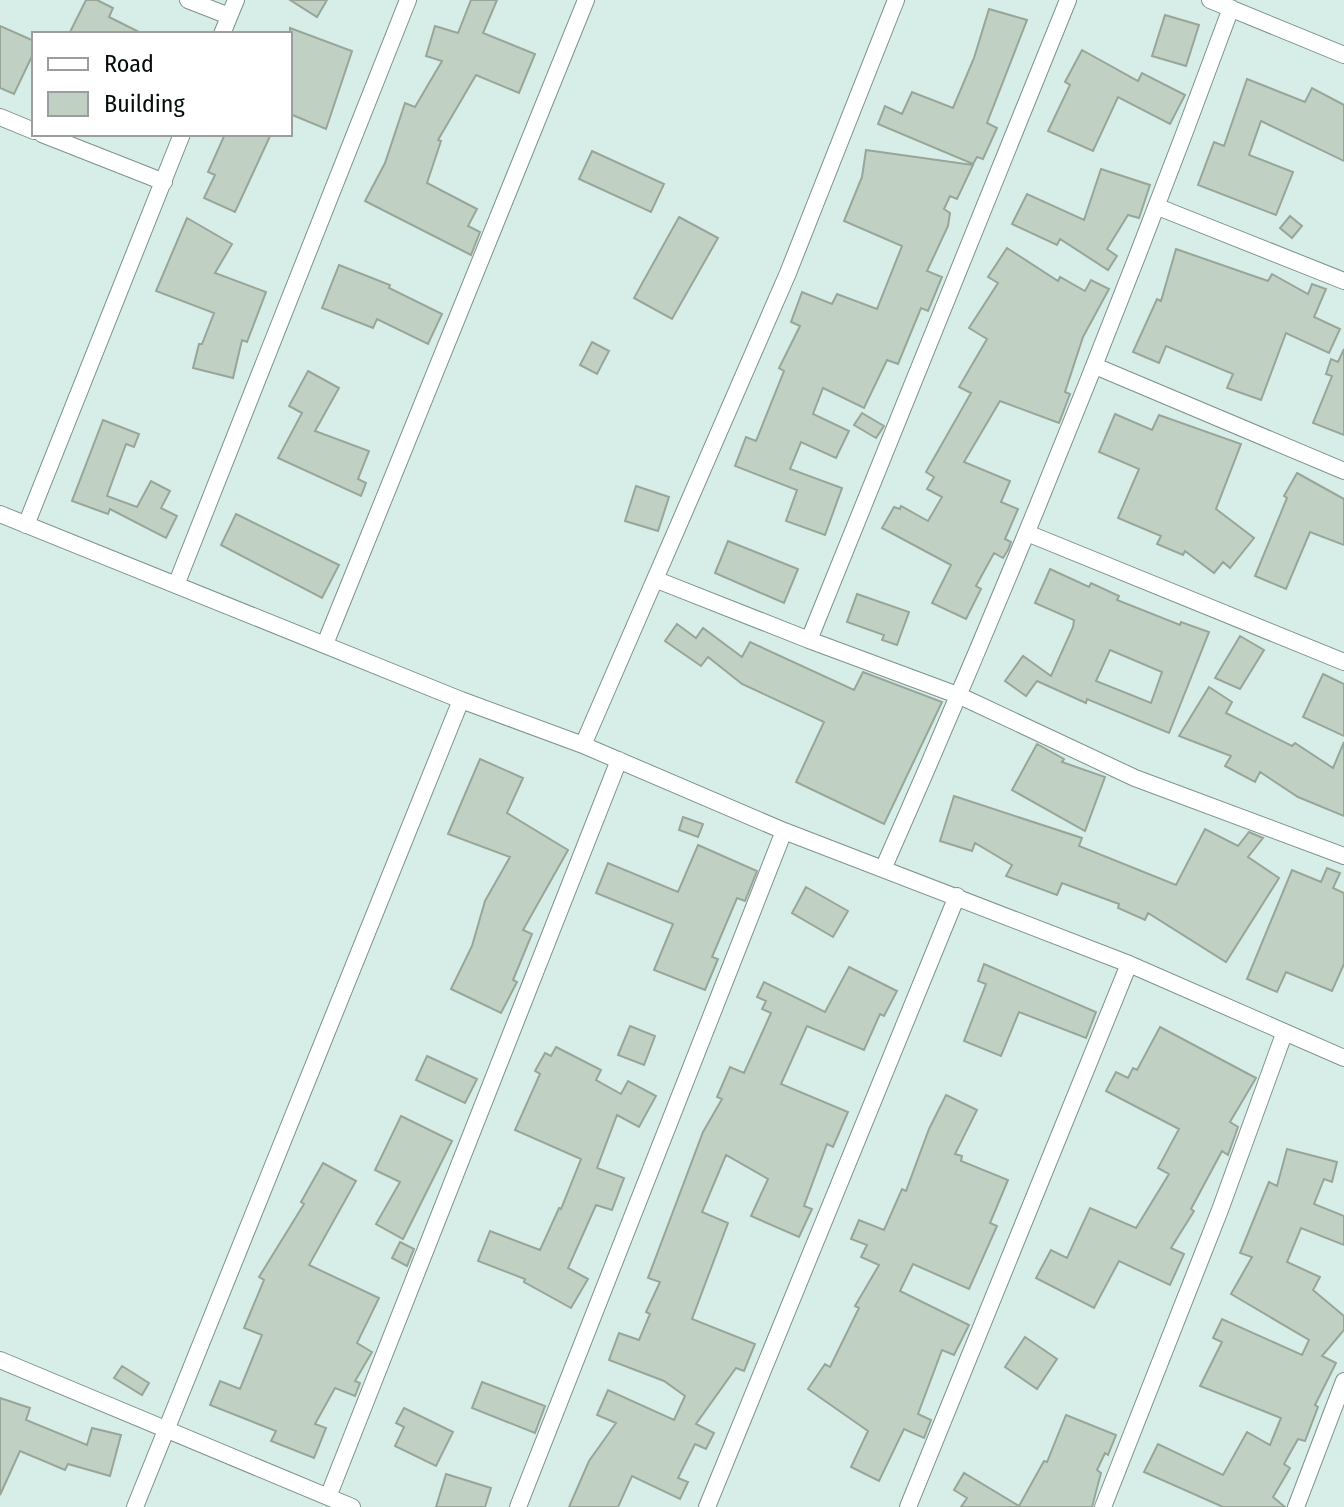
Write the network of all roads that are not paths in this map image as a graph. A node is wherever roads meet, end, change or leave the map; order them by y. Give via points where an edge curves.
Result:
1 (188, 0) edge
2 (408, 0) edge
3 (586, 0) edge
4 (896, 0) edge
5 (1068, 0) edge
6 (1210, 0) edge
7 (232, 8) edge
8 (1231, 8) junction
9 (223, 32) edge
10 (1344, 55) edge
11 (0, 117) edge
12 (32, 130) edge
13 (47, 136) edge
14 (181, 136) edge
15 (164, 182) junction
16 (1158, 207) junction
17 (1344, 281) edge
18 (1095, 366) junction
19 (1344, 471) edge
20 (0, 514) edge
21 (26, 525) junction
22 (1027, 533) junction
23 (657, 580) junction
24 (176, 585) junction
25 (809, 640) junction
26 (325, 644) junction
27 (1344, 662) edge
28 (960, 696) junction
29 (461, 700) junction
30 (583, 745) junction
31 (619, 760) junction
32 (784, 831) junction
33 (1344, 856) edge
34 (883, 869) junction
35 (957, 896) junction
36 (1129, 964) junction
37 (1284, 1034) junction
38 (1344, 1058) edge
39 (0, 1360) edge
40 (1344, 1381) edge
41 (166, 1428) junction
42 (328, 1497) junction
43 (135, 1507) edge
44 (352, 1507) edge
45 (518, 1507) edge
46 (707, 1507) edge
47 (908, 1507) edge
48 (1103, 1507) edge
49 (1296, 1507) edge

1 - 7 street
2 - 24 street
3 - 26 street
4 - 23 street via 788,273
5 - 25 street
6 - 8 street
7 - 9 street
8 - 10 street
8 - 16 street
11 - 12 street
13 - 15 street
14 - 15 street
15 - 21 street
16 - 17 street
16 - 18 street
18 - 19 street
18 - 22 street
20 - 21 street
21 - 24 street
22 - 27 street
22 - 28 street
23 - 25 street
23 - 30 street
24 - 26 street
25 - 28 street
26 - 29 street
28 - 33 street via 1135,778
28 - 34 street
29 - 30 street
29 - 41 street
30 - 31 street
31 - 32 street
31 - 42 street
32 - 34 street
32 - 45 street
34 - 35 street
35 - 36 street
35 - 46 street
36 - 37 street
36 - 47 street
37 - 38 street
37 - 48 street
39 - 41 street
40 - 49 street
41 - 42 street
41 - 43 street
42 - 44 street

